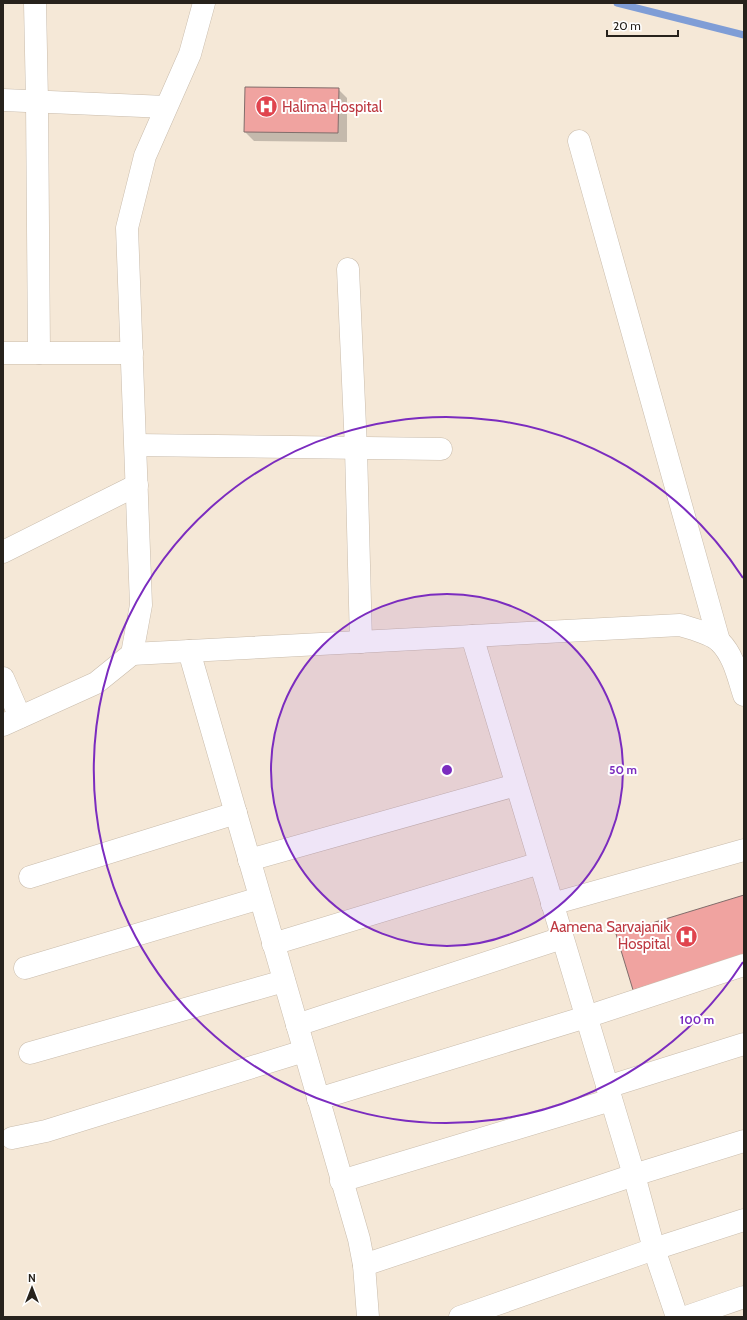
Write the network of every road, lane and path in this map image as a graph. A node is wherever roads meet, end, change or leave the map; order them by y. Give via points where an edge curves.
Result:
1 (35, 3) edge
2 (204, 3) edge
3 (3, 100) edge
4 (37, 101) junction
5 (166, 107) junction
6 (579, 141) dead end
7 (348, 269) dead end
8 (132, 352) junction
9 (3, 353) edge
10 (39, 353) junction
11 (136, 445) junction
12 (356, 449) junction
13 (441, 449) dead end
14 (137, 485) junction
15 (3, 552) edge
16 (472, 636) junction
17 (719, 641) junction
18 (361, 642) junction
19 (189, 651) junction
20 (132, 654) junction
21 (3, 678) edge
22 (744, 695) edge
23 (12, 721) edge
24 (516, 785) junction
25 (236, 812) junction
26 (744, 850) edge
27 (249, 860) junction
28 (540, 863) junction
29 (30, 877) dead end
30 (260, 898) junction
31 (552, 904) junction
32 (562, 938) junction
33 (273, 944) junction
34 (744, 965) edge
35 (25, 968) dead end
36 (284, 981) junction
37 (586, 1017) junction
38 (296, 1025) junction
39 (744, 1044) edge
40 (304, 1050) junction
41 (30, 1053) dead end
42 (609, 1094) junction
43 (318, 1099) junction
44 (12, 1138) dead end
45 (744, 1141) edge
46 (634, 1175) junction
47 (341, 1181) junction
48 (744, 1220) edge
49 (654, 1249) junction
50 (364, 1265) junction
51 (744, 1297) edge
52 (368, 1317) edge
53 (460, 1317) edge
54 (677, 1317) edge
55 (686, 1317) edge

1 - 4 street
2 - 5 street via 190,54
3 - 4 street
4 - 5 street
4 - 10 street
5 - 8 street via 145,156 127,228
6 - 17 street
7 - 12 street
8 - 10 street
8 - 11 street
9 - 10 street
11 - 12 street
11 - 14 street
12 - 13 street
12 - 18 street
14 - 15 street
14 - 20 street via 141,605
16 - 17 street via 680,625 699,630
16 - 18 street
16 - 24 street
17 - 22 street via 733,661
18 - 19 street
19 - 20 street
19 - 25 street
20 - 23 street via 96,683
21 - 23 street
24 - 27 street
24 - 28 street
25 - 27 street
25 - 29 street
26 - 31 street
27 - 30 street
28 - 31 street
28 - 33 street
30 - 33 street
30 - 35 street
31 - 32 street
32 - 37 street
32 - 38 street
33 - 36 street
34 - 37 street
36 - 38 street
36 - 41 street
37 - 42 street
37 - 43 street
38 - 40 street
39 - 42 street
40 - 43 street
40 - 44 street via 46,1131
42 - 46 street
42 - 47 street
43 - 47 street
45 - 46 street
46 - 49 street
46 - 50 street
47 - 50 street via 359,1239
48 - 49 street
49 - 53 street
49 - 54 street
50 - 52 street
51 - 55 street

